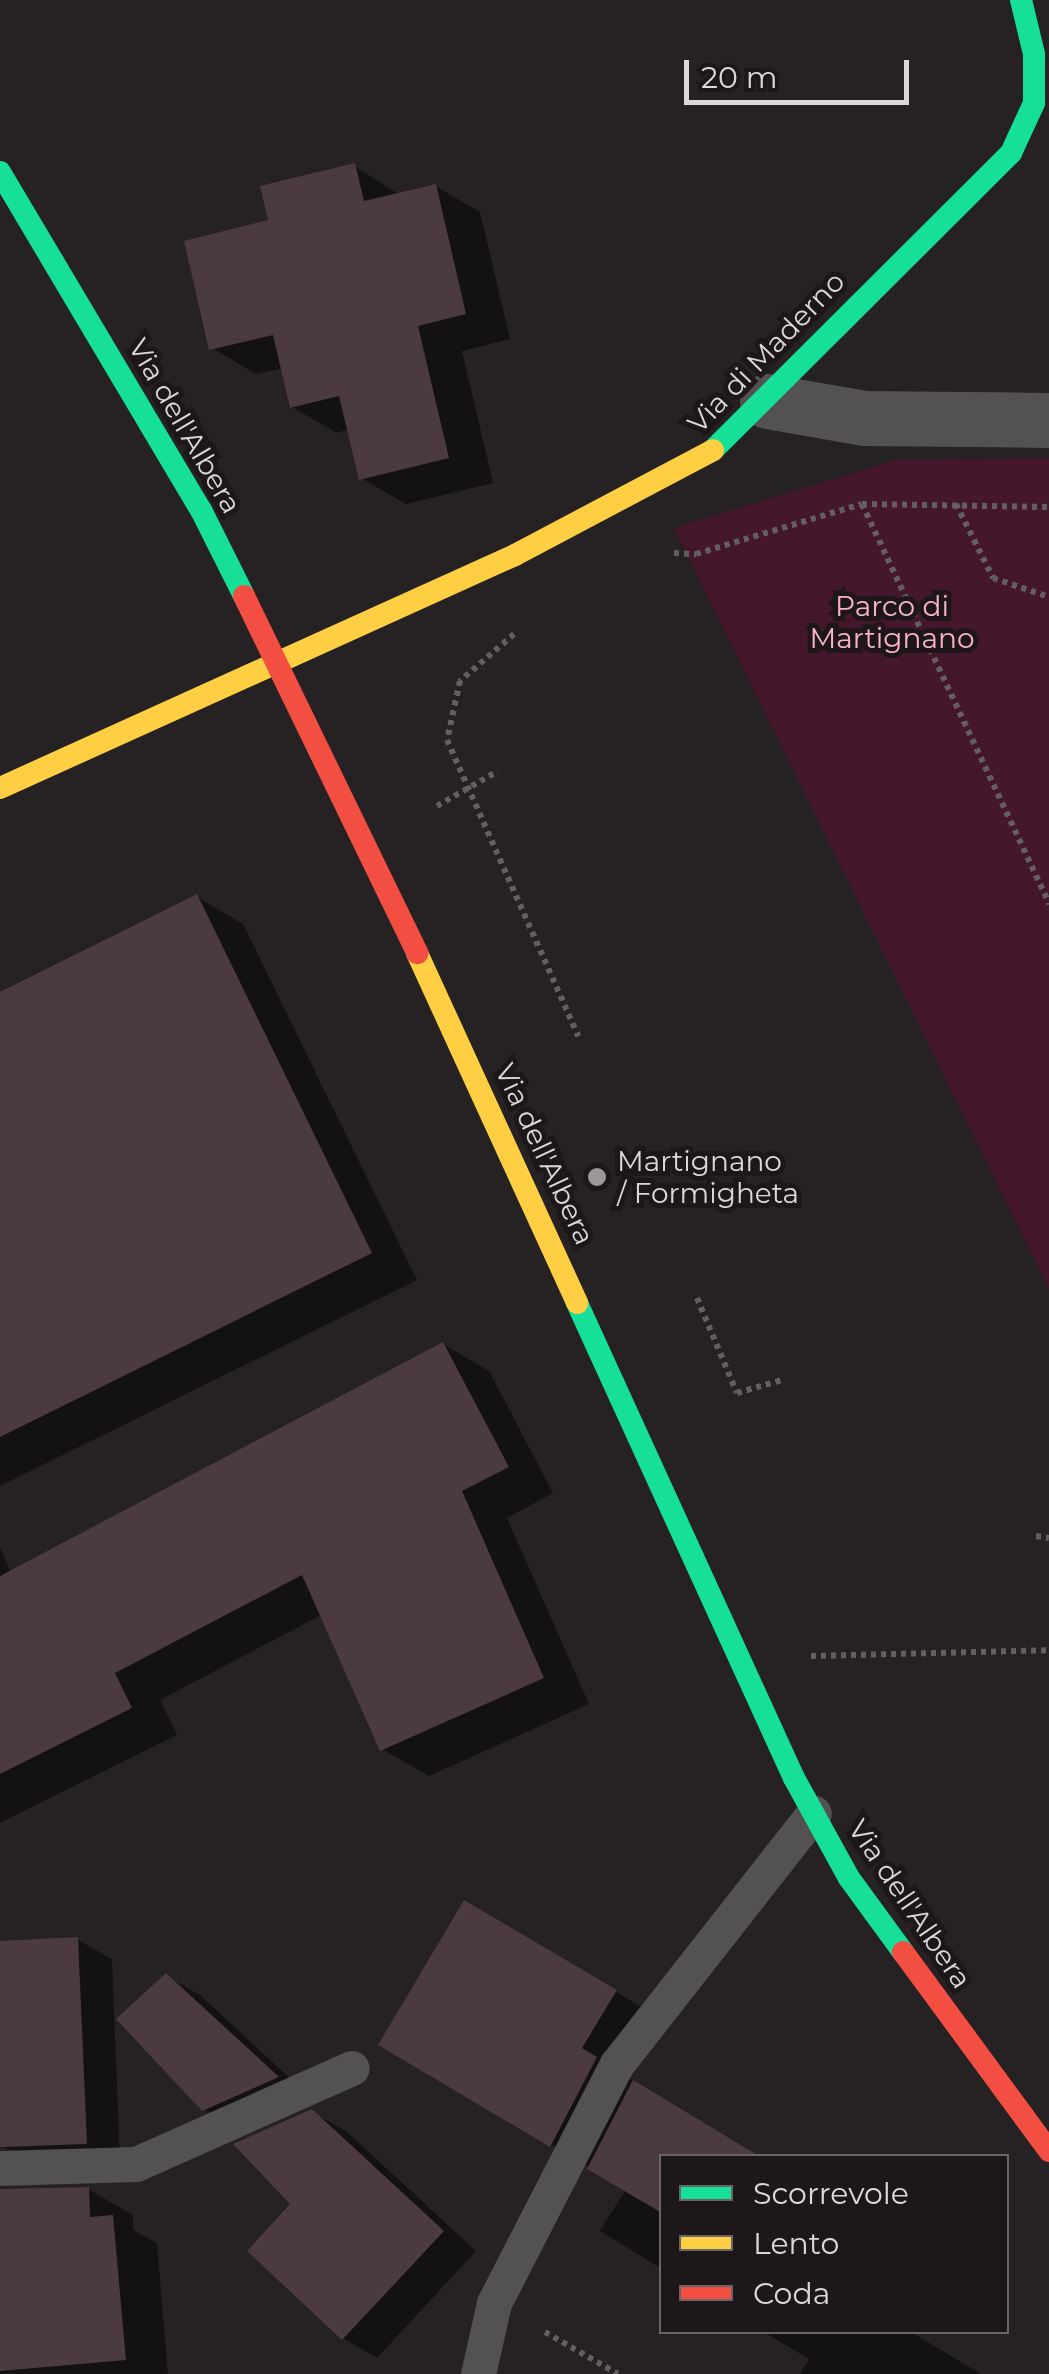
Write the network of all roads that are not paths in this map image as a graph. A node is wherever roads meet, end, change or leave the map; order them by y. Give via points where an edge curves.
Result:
1 (1020, 0) edge
2 (0, 172) edge
3 (767, 401) junction
4 (1049, 420) edge
5 (279, 665) junction
6 (0, 788) edge
7 (814, 1813) junction
8 (352, 2068) dead end
9 (1049, 2151) edge
10 (0, 2168) edge
11 (478, 2374) edge

1 - 3 street, Via di Maderno via 1034,54 1034,103 1011,154 836,322
2 - 5 street, Via dell'Albera via 201,510
3 - 4 street via 864,418
3 - 5 street, Via di Maderno via 702,461 626,503
5 - 6 street, Via di Maderno
5 - 7 street, Via dell'Albera
7 - 9 street, Via dell'Albera via 849,1878
7 - 11 lane via 617,2064 494,2302
8 - 10 lane via 136,2164

